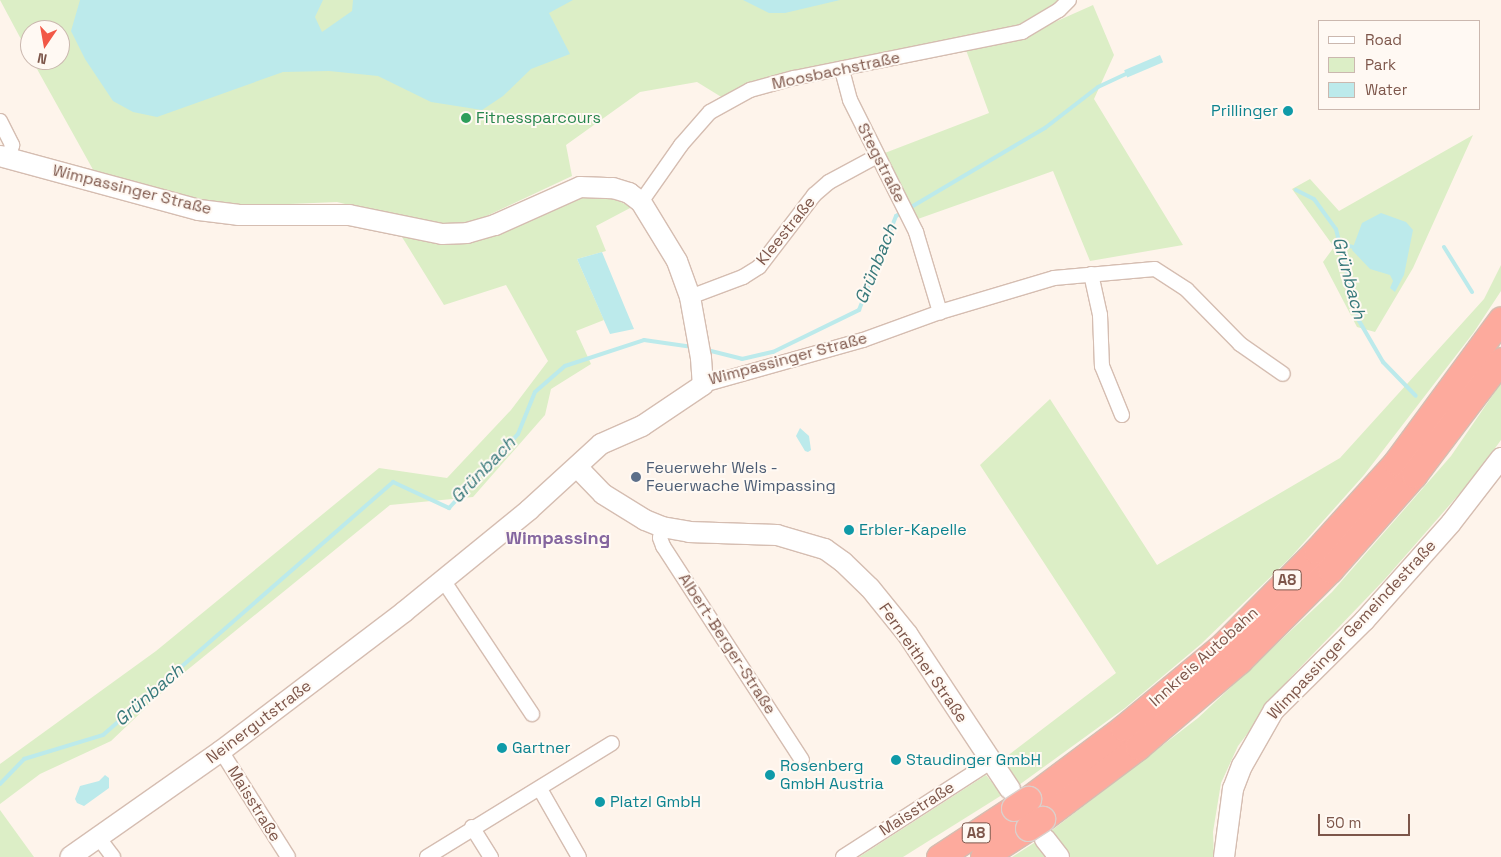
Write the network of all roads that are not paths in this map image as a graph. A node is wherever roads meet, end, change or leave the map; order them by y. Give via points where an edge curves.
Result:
1 (1069, 0) edge
2 (842, 70) junction
3 (0, 121) edge
4 (877, 156) junction
5 (4, 157) edge
6 (641, 202) junction
7 (1091, 274) junction
8 (690, 297) junction
9 (940, 312) junction
10 (1501, 318) edge
11 (1501, 360) edge
12 (1283, 374) dead end
13 (703, 385) junction
14 (1122, 415) dead end
15 (1501, 458) edge
16 (577, 467) junction
17 (662, 526) junction
18 (443, 580) junction
19 (532, 714) dead end
20 (612, 743) dead end
21 (221, 751) junction
22 (802, 760) dead end
23 (992, 761) junction
24 (540, 789) junction
25 (1028, 813) junction
26 (472, 827) junction
27 (98, 837) junction
28 (1224, 851) edge
29 (70, 857) edge
30 (113, 857) edge
31 (288, 857) edge
32 (428, 857) edge
33 (492, 857) edge
34 (580, 857) edge
35 (843, 857) edge
36 (939, 857) edge
37 (983, 857) edge
38 (1059, 857) edge

1 - 2 street, Moosbachstraße via 1059,10 1022,32
2 - 4 street, Stegstraße via 850,100
2 - 6 street, Moosbachstraße via 750,90 710,112 681,145
3 - 5 street via 12,144
4 - 8 street, Kleestraße via 830,182 814,195 759,267 743,277
4 - 9 street, Stegstraße via 910,220
5 - 6 street, Wimpassinger Straße via 199,210 238,215 349,215 442,234 495,225 580,187 613,188 629,193
6 - 8 street, Wimpassinger Straße via 677,261
7 - 9 street, Wimpassinger Straße via 1054,278
7 - 12 street, Wimpassinger Straße via 1155,268 1187,290 1240,344
7 - 14 street via 1100,315 1102,366
8 - 13 street, Wimpassinger Straße
9 - 13 street, Wimpassinger Straße via 863,340
10 - 25 highway, Innkreis Autobahn / A8 via 1396,462 1316,551 1224,644
11 - 25 highway, Innkreis Autobahn / A8 via 1414,475 1330,570 1239,661 1138,747
13 - 16 street, Neinergutstraße via 642,426 601,444
15 - 28 street, Wimpassinger Gemeindestraße via 1451,523 1364,621 1274,710 1242,766 1233,789
16 - 17 street, Fernreither Straße via 603,494 645,520
16 - 18 street, Neinergutstraße
17 - 22 street, Albert-Berger-Straße via 660,538 663,546
17 - 23 street, Fernreither Straße via 689,532 777,535 825,549 870,588 908,636
18 - 19 street
18 - 21 street, Neinergutstraße
20 - 24 street
21 - 27 street, Neinergutstraße
21 - 31 street, Maisstraße
23 - 25 street, Fernreither Straße
23 - 35 street, Maisstraße
24 - 26 street
24 - 34 street
25 - 36 highway, Innkreis Autobahn / A8
25 - 37 highway, Innkreis Autobahn / A8
25 - 38 street, Fernreither Straße
26 - 32 street
26 - 33 street
27 - 29 street, Neinergutstraße
27 - 30 street

